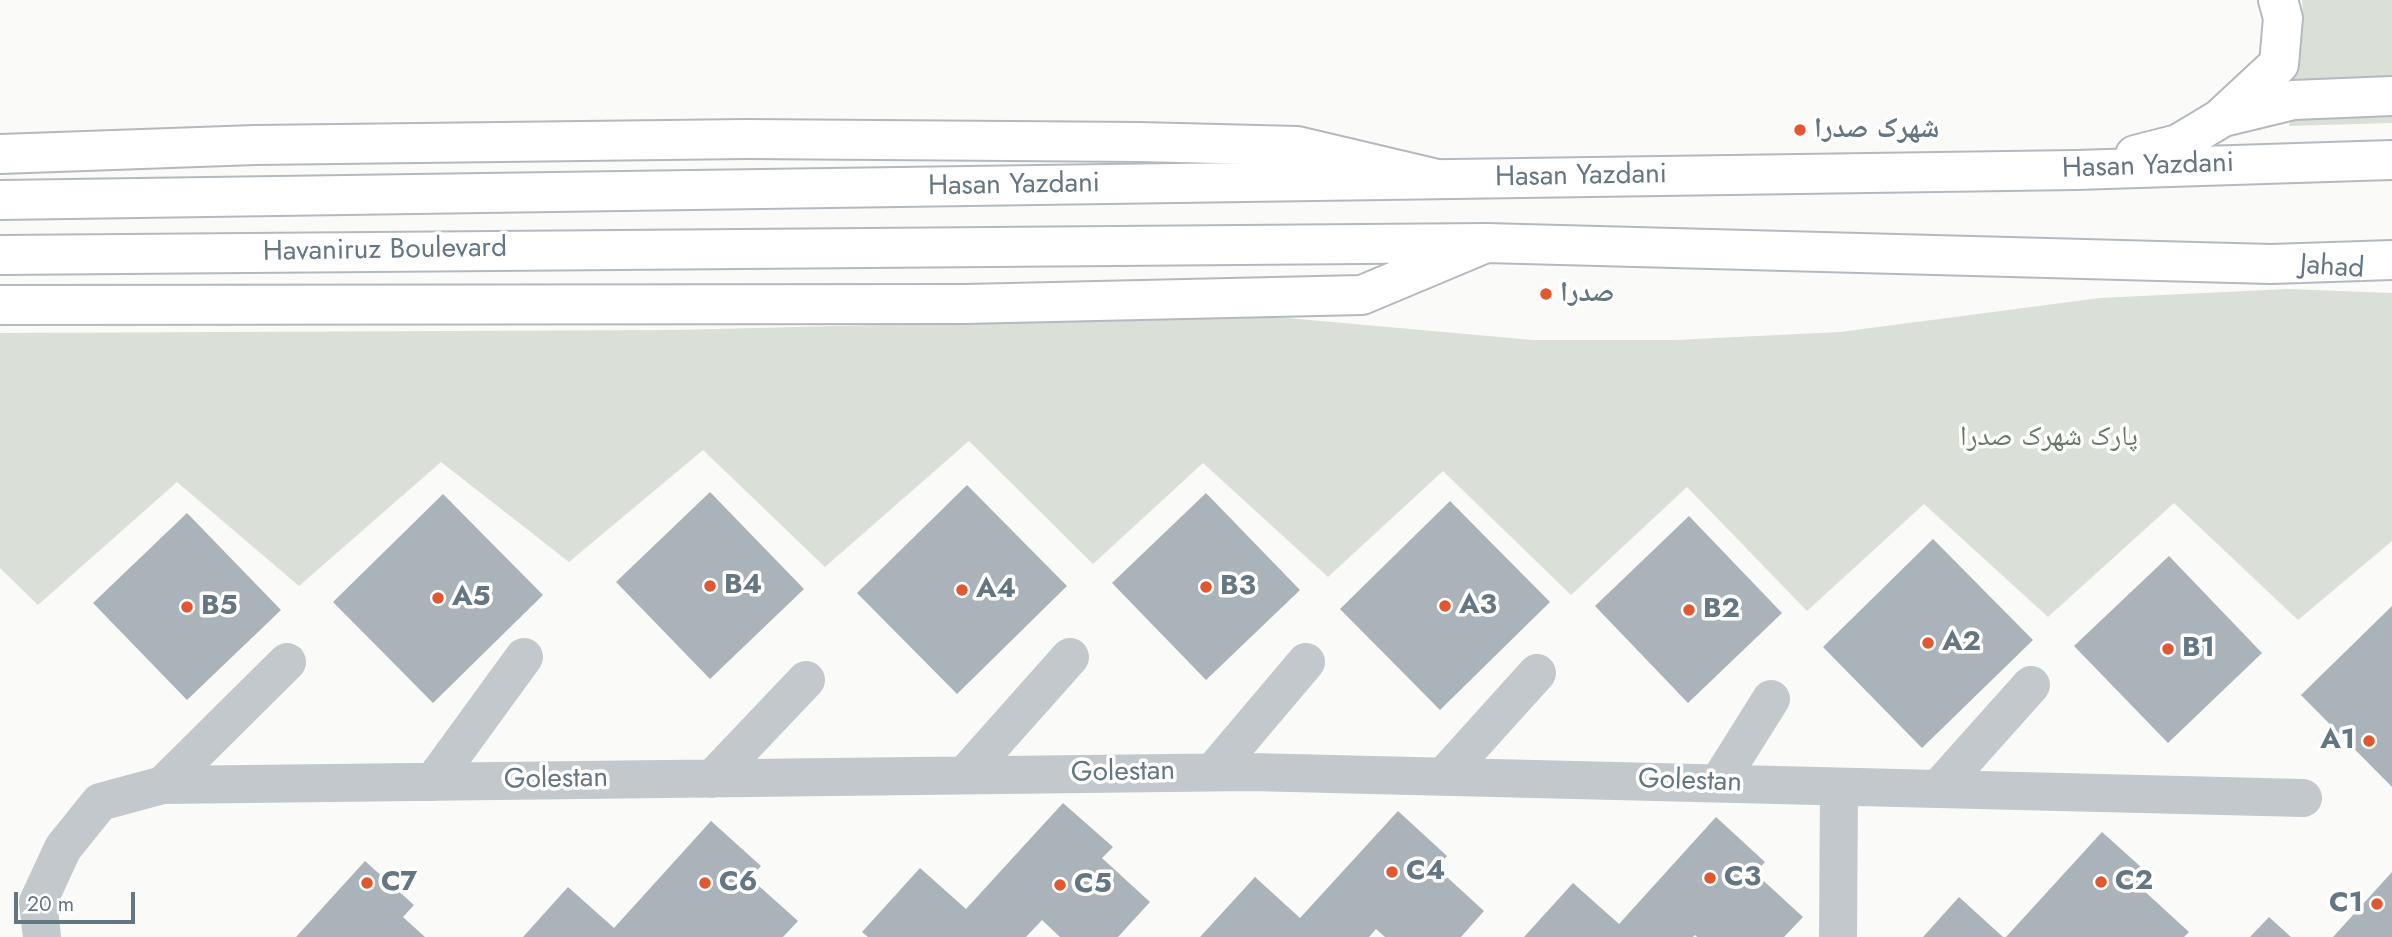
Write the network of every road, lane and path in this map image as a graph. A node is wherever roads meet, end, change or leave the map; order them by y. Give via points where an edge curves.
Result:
1 (2278, 0) edge
2 (2392, 96) edge
3 (2223, 117) junction
4 (0, 153) edge
5 (2392, 160) edge
6 (2076, 170) junction
7 (1437, 179) junction
8 (769, 189) joint
9 (0, 200) edge
10 (1486, 243) junction
11 (0, 255) edge
12 (2392, 260) edge
13 (2271, 264) junction
14 (2392, 273) edge
15 (0, 305) edge
16 (524, 657) dead end
17 (1070, 657) dead end
18 (287, 662) dead end
19 (1306, 662) dead end
20 (1537, 673) dead end
21 (806, 680) dead end
22 (2031, 685) dead end
23 (1771, 699) dead end
24 (1213, 772) junction
25 (965, 775) junction
26 (1444, 776) junction
27 (712, 779) junction
28 (433, 782) junction
29 (1719, 782) junction
30 (163, 785) junction
31 (1839, 787) junction
32 (1939, 788) junction
33 (2302, 798) dead end
34 (42, 937) edge
35 (1838, 937) edge

1 - 3 main road via 2283,18 2279,64
2 - 3 main road via 2293,100
3 - 6 main road via 2178,144
4 - 7 main road via 747,139 1140,142 1297,146
5 - 6 main road, Hasan Yazdani
6 - 7 main road, Hasan Yazdani
7 - 8 main road, Hasan Yazdani
8 - 9 main road, Havaniruz Boulevard
10 - 11 main road, Havaniruz Boulevard
10 - 13 main road
10 - 15 main road via 1362,295 965,304
12 - 13 main road
13 - 14 main road, Jahad
16 - 28 street
17 - 25 street
18 - 30 street
19 - 24 street
20 - 26 street
21 - 27 street
22 - 32 street
23 - 29 street
24 - 25 street, Golestan
24 - 26 street, Golestan
25 - 27 street, Golestan
26 - 29 street, Golestan
27 - 28 street, Golestan
28 - 30 street, Golestan
29 - 31 street, Golestan
30 - 34 street, Golestan via 100,802 63,848 38,902
31 - 32 street, Golestan
31 - 35 street
32 - 33 street, Golestan

